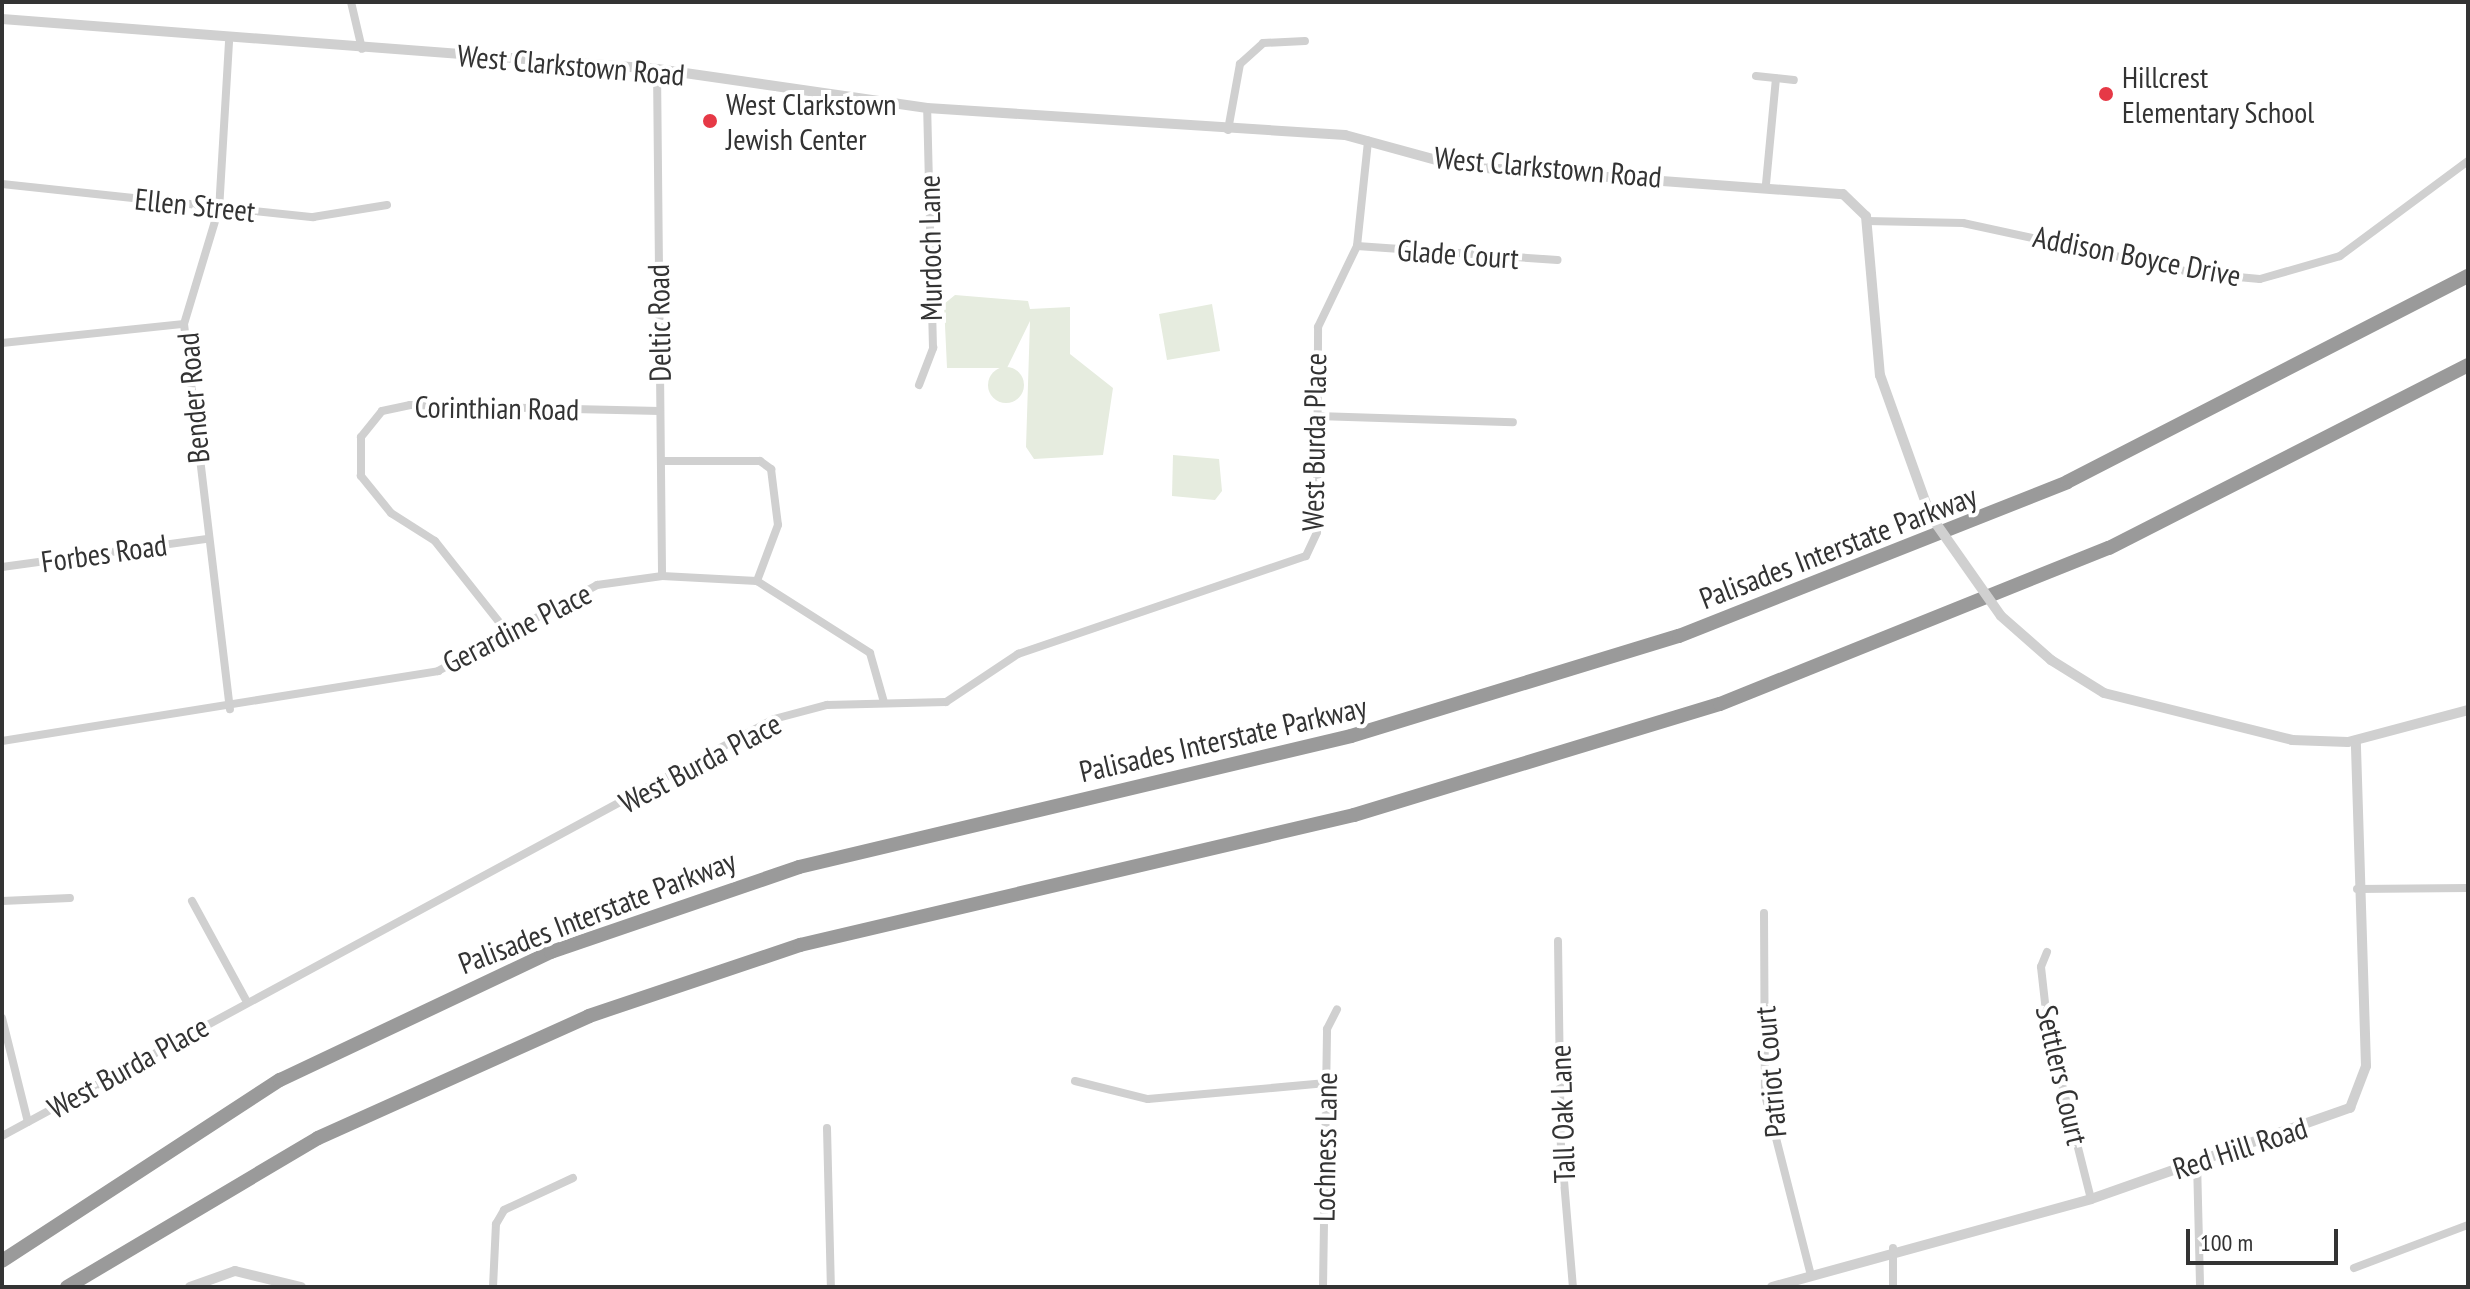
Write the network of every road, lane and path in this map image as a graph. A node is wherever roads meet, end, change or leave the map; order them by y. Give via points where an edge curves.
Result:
1 (351, 2) edge
2 (2, 19) edge
3 (1305, 41) dead end
4 (229, 42) junction
5 (362, 50) junction
6 (657, 69) junction
7 (1756, 76) dead end
8 (1776, 78) junction
9 (1794, 80) dead end
10 (927, 108) junction
11 (1228, 130) junction
12 (1368, 141) junction
13 (2468, 161) edge
14 (2, 184) edge
15 (1766, 184) junction
16 (387, 205) dead end
17 (219, 208) junction
18 (1867, 221) junction
19 (1357, 246) junction
20 (1558, 260) dead end
21 (2468, 276) edge
22 (184, 324) junction
23 (2, 343) edge
24 (2468, 365) edge
25 (919, 385) dead end
26 (660, 411) junction
27 (1317, 416) junction
28 (1513, 422) dead end
29 (661, 461) junction
30 (207, 539) junction
31 (2, 567) edge
32 (662, 576) junction
33 (757, 581) junction
34 (507, 632) junction
35 (884, 702) junction
36 (230, 709) junction
37 (2468, 710) edge
38 (2, 741) edge
39 (2356, 741) junction
40 (2468, 888) edge
41 (2356, 889) junction
42 (70, 898) dead end
43 (2, 901) edge
44 (192, 901) dead end
45 (1764, 913) dead end
46 (1558, 941) dead end
47 (2047, 952) dead end
48 (247, 1002) junction
49 (1337, 1009) dead end
50 (2, 1018) edge
51 (1075, 1081) dead end
52 (1326, 1083) junction
53 (28, 1122) junction
54 (827, 1128) dead end
55 (2, 1136) edge
56 (2197, 1161) junction
57 (573, 1178) dead end
58 (2091, 1199) junction
59 (2468, 1225) edge
60 (1893, 1248) junction
61 (2, 1261) edge
62 (2354, 1268) dead end
63 (1811, 1275) junction
64 (67, 1287) edge
65 (190, 1287) edge
66 (301, 1287) edge
67 (493, 1287) edge
68 (831, 1287) edge
69 (1323, 1287) edge
70 (1573, 1287) edge
71 (1772, 1287) edge
72 (1893, 1287) edge
73 (2200, 1287) edge

1 - 5 street
2 - 4 street, West Clarkstown Road
3 - 11 street via 1263,43 1240,64
4 - 5 street, West Clarkstown Road
4 - 17 street, Bender Road
5 - 6 street, West Clarkstown Road
6 - 10 street, West Clarkstown Road
6 - 26 street, Deltic Road
7 - 8 street
8 - 9 street
8 - 15 street
10 - 11 street, West Clarkstown Road
10 - 25 street, Murdoch Lane via 933,348
11 - 12 street, West Clarkstown Road
12 - 15 street, West Clarkstown Road via 1458,166
12 - 19 street, West Burda Place
13 - 18 street, Addison Boyce Drive via 2340,256 2260,279 2194,273 1963,223
14 - 17 street, Ellen Street
15 - 18 street, West Clarkstown Road via 1847,196
16 - 17 street, Ellen Street via 313,217
17 - 22 street, Bender Road
18 - 39 street, bridge via 1880,375 1930,515 2001,616 2062,668 2124,700 2301,742
19 - 20 street, Glade Court
19 - 27 street, West Burda Place via 1318,327
21 - 61 highway, Palisades Interstate Parkway via 2079,476 1691,632 1327,743 823,861 551,952 280,1080
22 - 23 street
22 - 30 street, Bender Road
24 - 64 highway via 2109,548 1708,708 1367,812 812,942 566,1025 297,1149
26 - 29 street, Deltic Road
26 - 34 street, Corinthian Road via 410,405 382,411 361,437 361,476 391,513 435,541
27 - 28 street
27 - 35 street, West Burda Place via 1317,532 1306,556 1018,654 946,702
29 - 32 street, Deltic Road
29 - 33 street via 760,461 771,469 778,525
30 - 31 street, Forbes Road
30 - 36 street, Bender Road
32 - 33 street, Gerardine Place
32 - 34 street, Gerardine Place via 597,585
33 - 35 street, Gerardine Place via 870,653
34 - 36 street, Gerardine Place via 438,671
35 - 48 street, West Burda Place via 827,705 774,719
36 - 38 street, Gerardine Place
37 - 39 street
39 - 41 street, Red Hill Road
40 - 41 street
41 - 56 street, Red Hill Road via 2363,1089 2350,1108 2323,1121
42 - 43 street
44 - 48 street
45 - 63 street, Patriot Court via 1765,1095
46 - 70 street, Tall Oak Lane via 1561,1145
47 - 58 street, Settlers Court via 2041,967 2048,1029
48 - 53 street, West Burda Place
49 - 52 street, Lochness Lane via 1327,1029
50 - 53 street
51 - 52 street via 1148,1099
52 - 69 street, Lochness Lane
53 - 55 street, West Burda Place
54 - 68 street
56 - 58 street, Red Hill Road
56 - 73 street
57 - 67 street via 504,1210 495,1232
58 - 60 street, Red Hill Road
59 - 62 street
60 - 63 street, Red Hill Road
60 - 72 street
63 - 71 street, Red Hill Road
65 - 66 street via 235,1271

